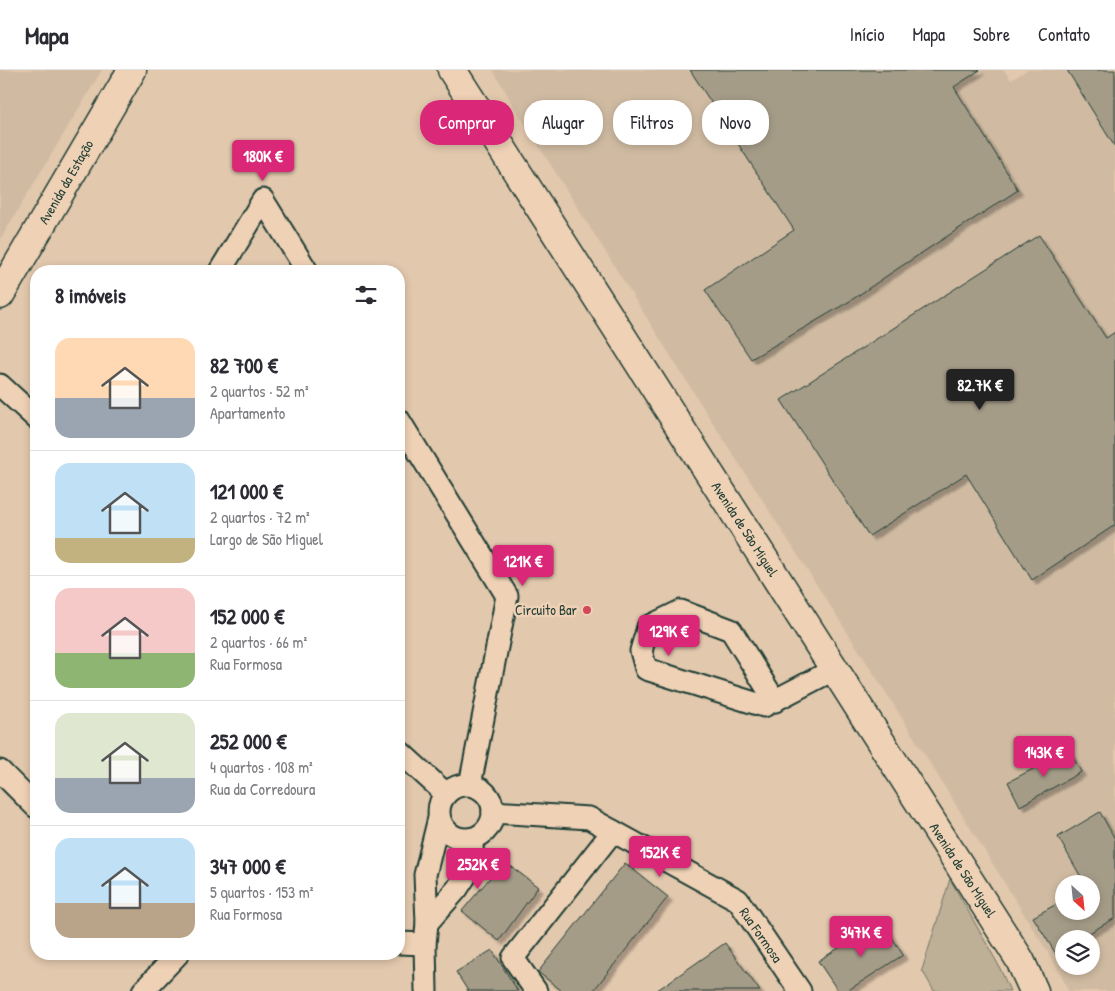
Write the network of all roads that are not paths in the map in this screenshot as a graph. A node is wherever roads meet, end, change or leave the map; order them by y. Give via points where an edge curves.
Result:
1 (132, 70) edge
2 (452, 70) edge
3 (224, 265) edge
4 (303, 265) edge
5 (0, 295) edge
6 (0, 385) edge
7 (30, 412) edge
8 (405, 430) edge
9 (835, 669) junction
10 (775, 701) junction
11 (405, 756) edge
12 (0, 770) edge
13 (470, 786) junction
14 (446, 794) junction
15 (30, 801) edge
16 (493, 812) junction
17 (439, 818) junction
18 (613, 831) junction
19 (471, 839) junction
20 (426, 933) junction
21 (405, 941) edge
22 (172, 960) edge
23 (143, 991) edge
24 (426, 991) edge
25 (536, 991) edge
26 (800, 991) edge
27 (1034, 991) edge

1 - 5 main road, Avenida da Estação
2 - 9 main road, Avenida de São Miguel
3 - 4 street via 263,200
6 - 7 street
8 - 13 street via 507,596
9 - 10 street
9 - 27 main road, Avenida de São Miguel via 1020,960
10 - 10 street via 764,706 646,669 641,651 648,627 681,611 731,630
11 - 14 street
12 - 15 street
13 - 14 street via 461,786
13 - 16 street via 488,797
14 - 17 street via 438,810
16 - 18 street, Rua Formosa via 589,818
16 - 19 street via 487,829
17 - 19 street via 448,833 463,840
17 - 20 street via 425,875
18 - 25 street via 513,958
18 - 26 street, Rua Formosa via 738,900
19 - 20 street via 474,863
20 - 21 street
20 - 24 street
22 - 23 street

